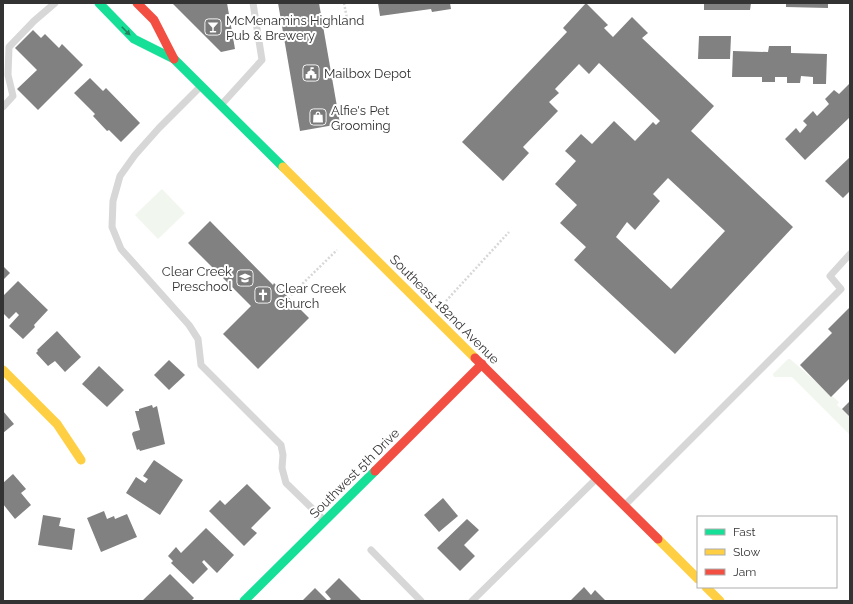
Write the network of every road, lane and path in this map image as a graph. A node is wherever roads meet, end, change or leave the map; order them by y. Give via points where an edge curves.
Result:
1 (55, 3) edge
2 (99, 3) edge
3 (137, 3) edge
4 (254, 3) edge
5 (344, 3) edge
6 (348, 24) dead end
7 (174, 59) junction
8 (201, 86) junction
9 (221, 105) junction
10 (3, 107) edge
11 (509, 232) dead end
12 (352, 235) junction
13 (850, 254) edge
14 (291, 295) dead end
15 (433, 316) junction
16 (482, 364) junction
17 (3, 370) edge
18 (80, 460) dead end
19 (596, 478) junction
20 (624, 505) junction
21 (325, 521) junction
22 (371, 550) dead end
23 (697, 578) edge
24 (707, 588) edge
25 (244, 601) edge
26 (421, 601) edge
27 (472, 601) edge
28 (720, 601) edge

1 - 10 lane via 9,47 8,75 13,96
2 -> 7 main road, Southeast 182nd Avenue via 134,39
3 - 7 main road, Southeast 182nd Avenue via 154,20
4 - 9 lane via 262,60
5 - 6 path
7 - 8 main road, Southeast 182nd Avenue
8 - 9 main road, Southeast 182nd Avenue
8 - 21 lane via 159,128 120,176 113,201 112,227 121,249 189,325 198,339 200,365 281,445 282,468 286,483
9 - 12 main road, Southeast 182nd Avenue
11 - 15 path
12 - 14 path
12 - 15 main road, Southeast 182nd Avenue
13 - 20 lane via 830,276 841,289
15 - 16 main road, Southeast 182nd Avenue
16 - 19 main road, Southeast 182nd Avenue
16 - 21 main road, Southwest 5th Drive
17 - 18 main road via 56,424
19 - 20 main road, Southeast 182nd Avenue
19 - 27 lane
20 - 23 main road, Southeast 182nd Avenue
21 - 25 main road, Southwest 5th Drive
22 - 26 lane
24 - 28 main road

